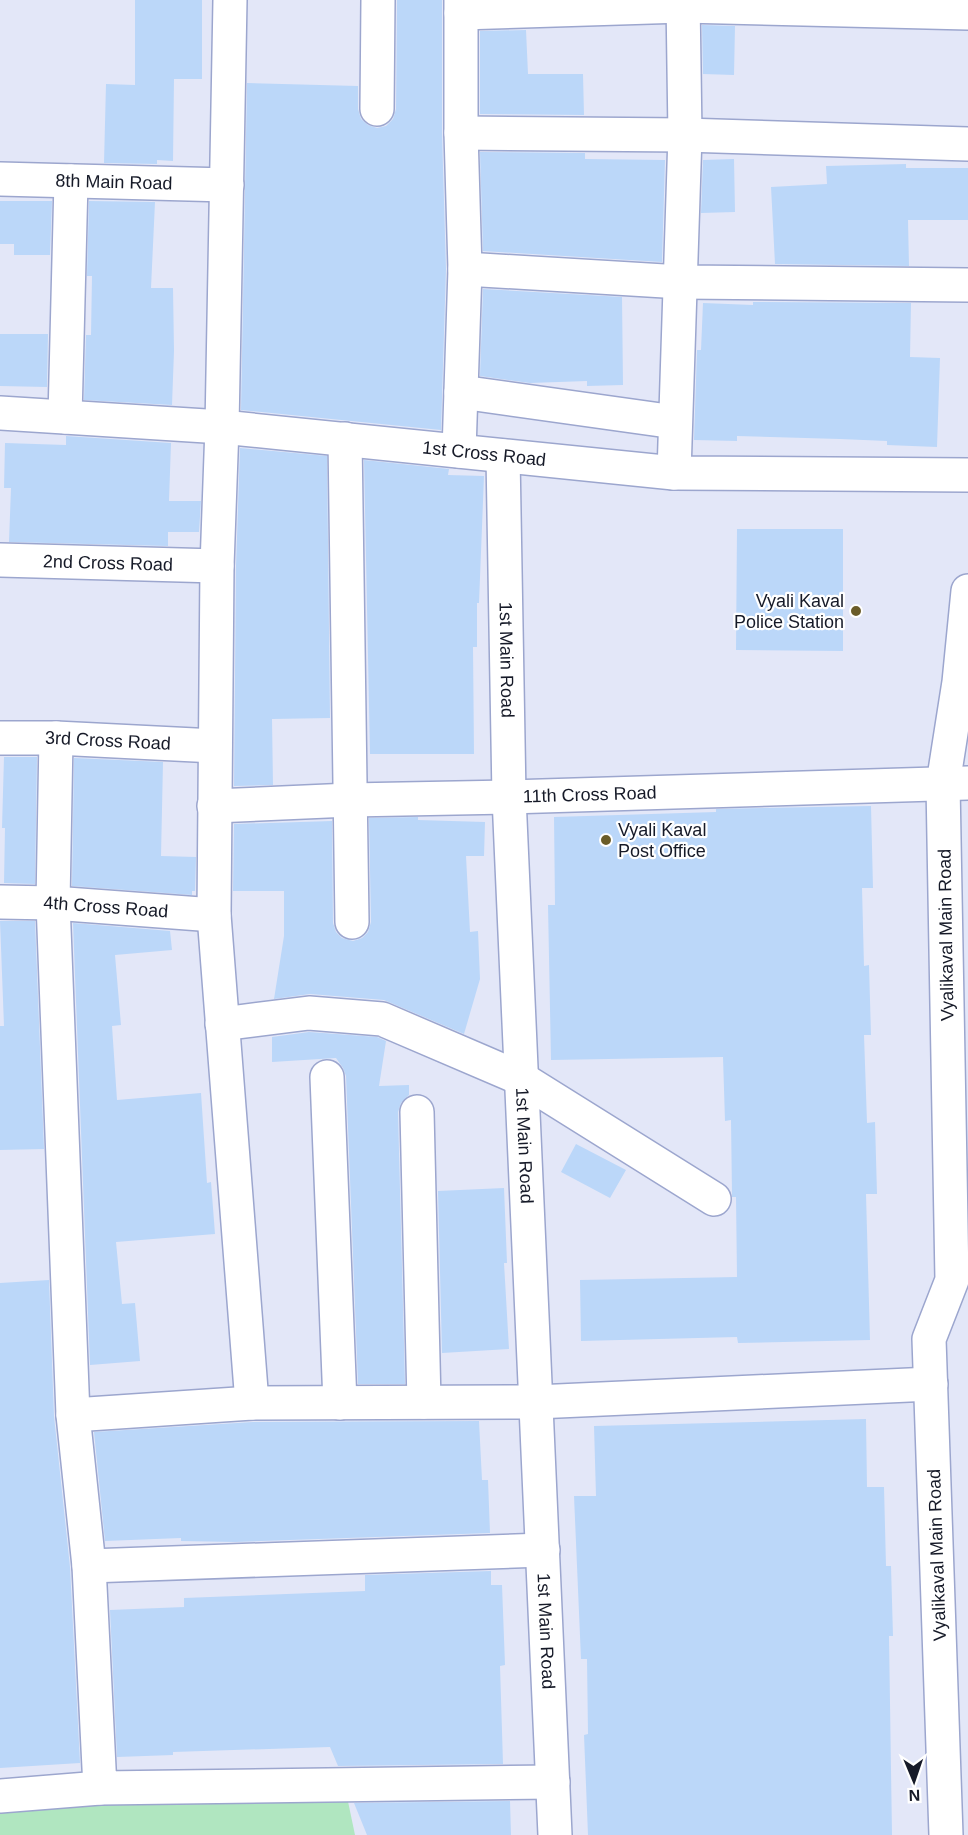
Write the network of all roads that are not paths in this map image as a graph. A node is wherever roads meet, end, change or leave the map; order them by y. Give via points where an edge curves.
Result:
1 (230, 0) edge
2 (378, 0) edge
3 (683, 3) edge
4 (461, 7) edge
5 (968, 13) edge
6 (377, 109) dead end
7 (461, 133) junction
8 (685, 135) junction
9 (968, 144) edge
10 (0, 179) edge
11 (71, 181) junction
12 (227, 184) junction
13 (465, 269) junction
14 (681, 282) junction
15 (968, 285) edge
16 (461, 392) junction
17 (0, 413) edge
18 (65, 417) junction
19 (675, 422) junction
20 (222, 427) junction
21 (345, 440) junction
22 (459, 451) junction
23 (502, 456) junction
24 (674, 473) junction
25 (968, 475) edge
26 (0, 560) edge
27 (217, 566) junction
28 (968, 591) edge
29 (0, 738) edge
30 (56, 738) junction
31 (215, 746) junction
32 (955, 784) edge
33 (509, 797) junction
34 (350, 800) junction
35 (214, 806) junction
36 (0, 902) edge
37 (53, 903) junction
38 (214, 915) junction
39 (351, 922) dead end
40 (222, 1024) junction
41 (327, 1077) dead end
42 (522, 1079) junction
43 (417, 1112) dead end
44 (714, 1199) dead end
45 (960, 1292) edge
46 (931, 1384) junction
47 (424, 1402) junction
48 (536, 1402) junction
49 (252, 1403) junction
50 (340, 1403) junction
51 (73, 1414) junction
52 (543, 1550) junction
53 (89, 1566) junction
54 (553, 1782) junction
55 (100, 1788) junction
56 (0, 1796) edge
57 (555, 1835) edge
58 (946, 1835) edge

1 - 12 street
2 - 6 street
3 - 4 street
3 - 5 street
3 - 8 street
4 - 7 street
7 - 8 street
7 - 13 street
8 - 9 street
8 - 14 street
10 - 11 street, 8th Main Road
11 - 12 street, 8th Main Road
11 - 18 street
12 - 20 street
13 - 14 street
13 - 16 street
14 - 15 street
14 - 19 street
16 - 19 street
16 - 22 street
17 - 18 street, 1st Cross Road
18 - 20 street, 1st Cross Road
19 - 24 street
20 - 21 street, 1st Cross Road
20 - 27 street
21 - 22 street, 1st Cross Road
21 - 34 street
22 - 23 street, 1st Cross Road
23 - 24 street, 1st Cross Road
23 - 33 street, 1st Main Road
24 - 25 street, 1st Cross Road
26 - 27 street, 2nd Cross Road
27 - 31 street
28 - 32 street, Vyalikaval Main Road
29 - 30 street, 3rd Cross Road
30 - 31 street, 3rd Cross Road
30 - 37 street
31 - 35 street
32 - 33 street, 11th Cross Road
32 - 45 street, Vyalikaval Main Road
33 - 34 street, 11th Cross Road
33 - 42 street, 1st Main Road
34 - 35 street, 11th Cross Road
34 - 39 street
35 - 38 street
36 - 37 street, 4th Cross Road
37 - 38 street, 4th Cross Road
37 - 51 street
38 - 40 street
40 - 42 street via 309,1013 382,1019
40 - 49 street
41 - 50 street
42 - 44 street
42 - 48 street, 1st Main Road
43 - 47 street
45 - 46 street, Vyalikaval Main Road via 929,1339
46 - 48 street
46 - 58 street, Vyalikaval Main Road
47 - 48 street
47 - 50 street
48 - 52 street, 1st Main Road
49 - 50 street
49 - 51 street
51 - 53 street
52 - 53 street
52 - 54 street, 1st Main Road
53 - 55 street
54 - 55 street
54 - 57 street, 1st Main Road
55 - 56 street

